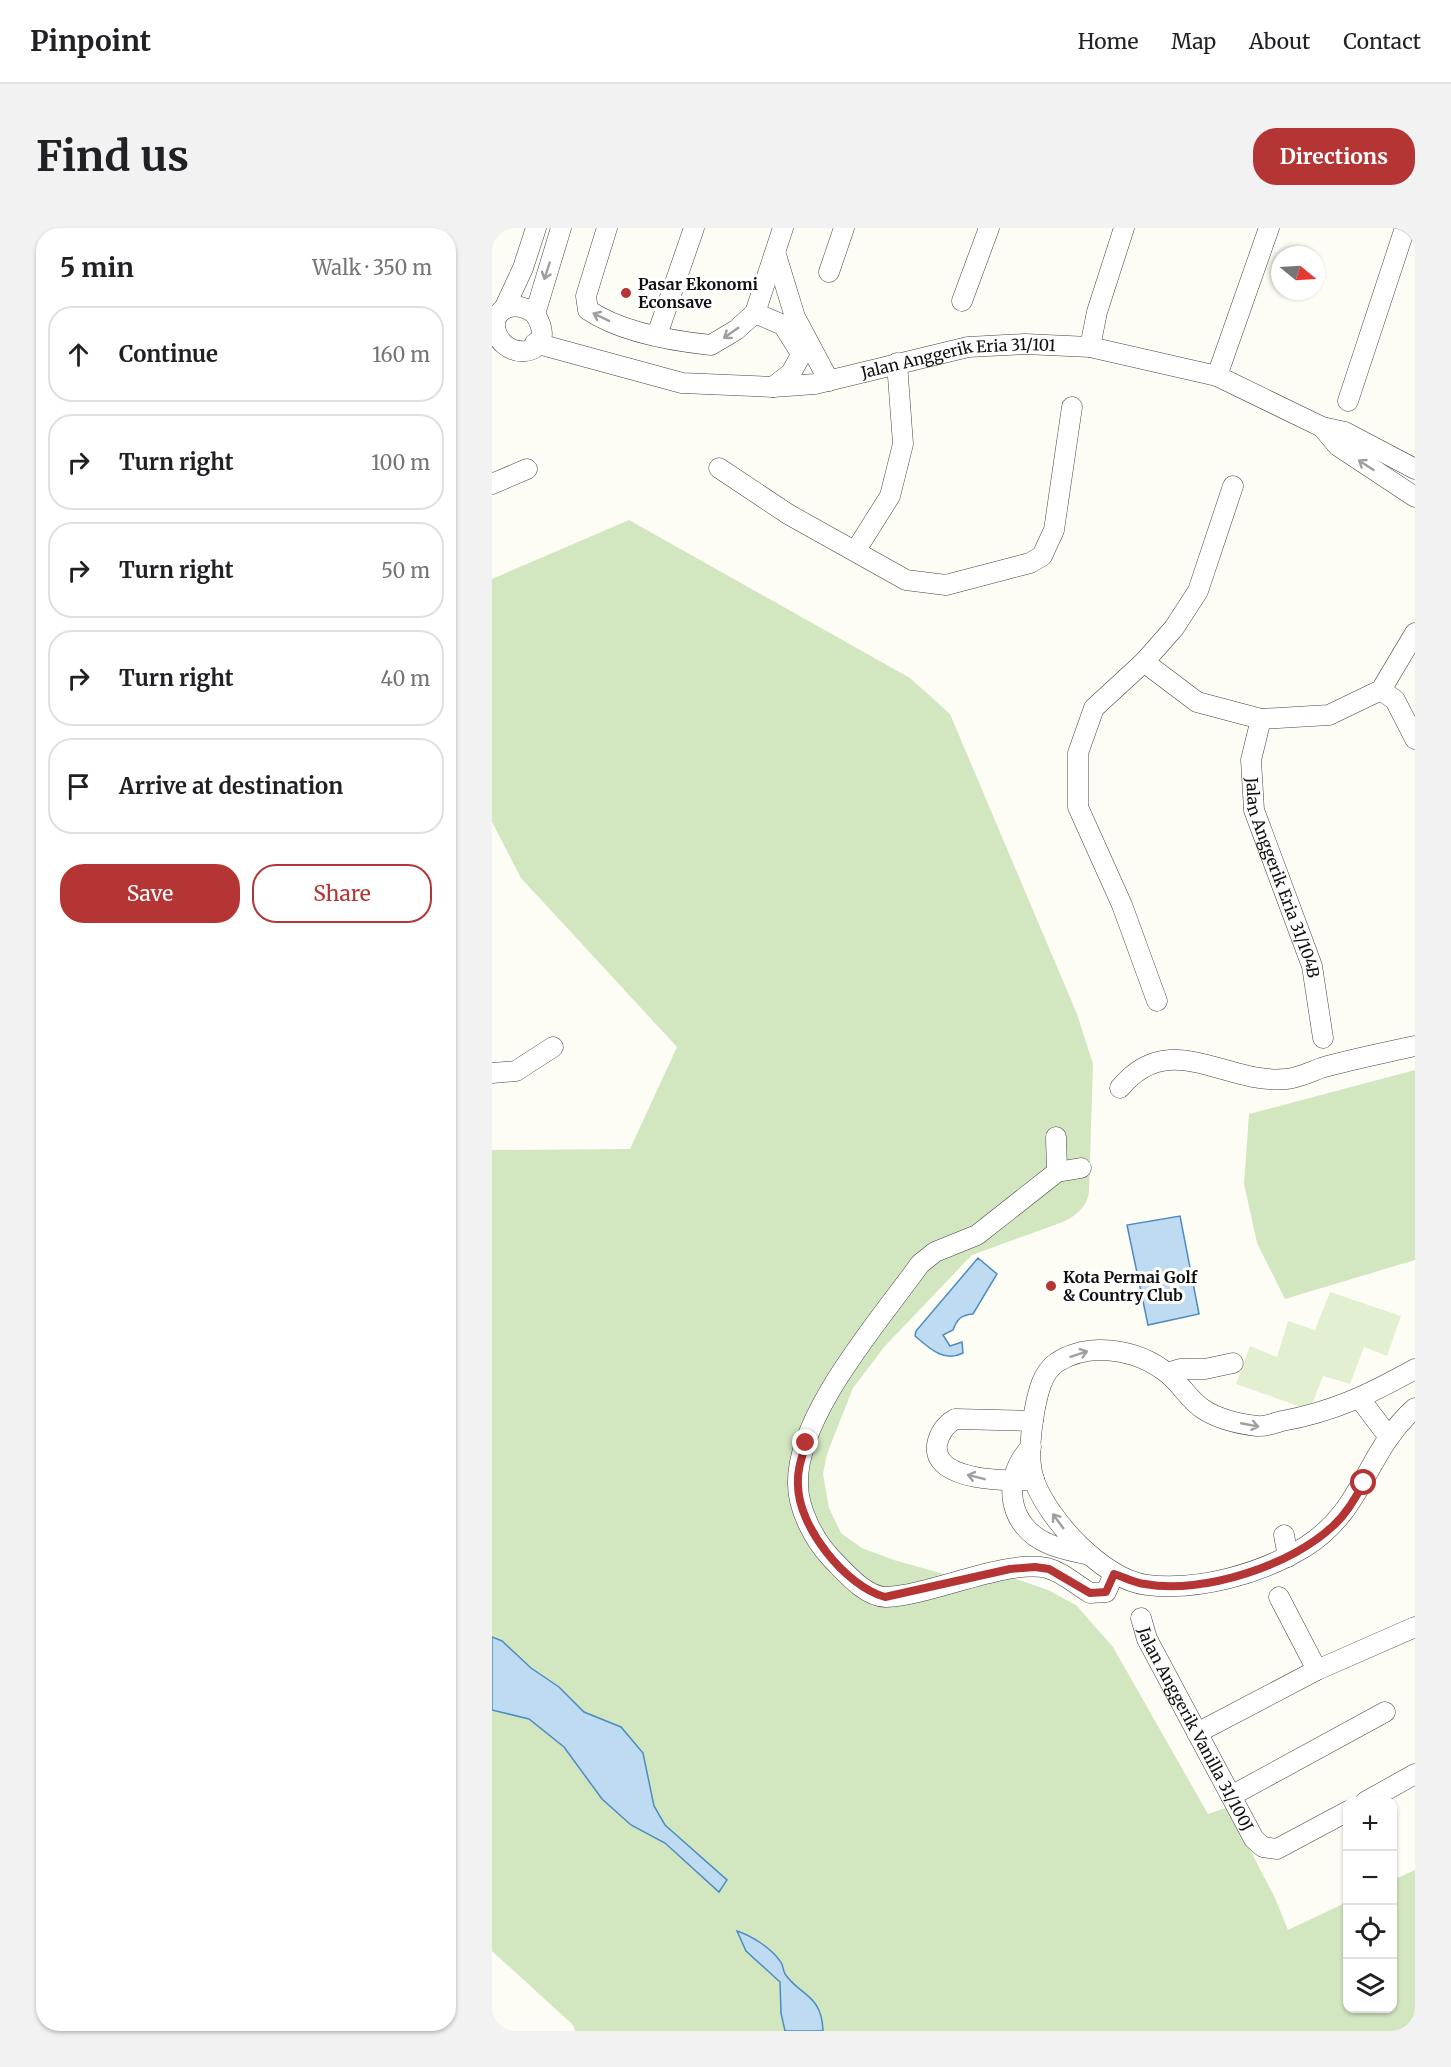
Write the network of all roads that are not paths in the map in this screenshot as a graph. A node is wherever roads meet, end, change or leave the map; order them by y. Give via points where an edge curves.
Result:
1 (536, 228) edge
2 (561, 228) edge
3 (607, 228) edge
4 (694, 228) edge
5 (783, 228) edge
6 (844, 228) edge
7 (988, 228) edge
8 (1124, 228) edge
9 (1269, 228) edge
10 (1405, 228) edge
11 (776, 255) junction
12 (829, 272) dead end
13 (962, 301) dead end
14 (504, 309) junction
15 (755, 313) junction
16 (492, 328) edge
17 (537, 328) junction
18 (657, 335) junction
19 (1090, 347) junction
20 (500, 355) edge
21 (801, 355) junction
22 (897, 363) junction
23 (1217, 376) junction
24 (822, 383) junction
25 (773, 387) junction
26 (1348, 401) dead end
27 (1072, 407) dead end
28 (1322, 426) junction
29 (719, 468) dead end
30 (527, 469) dead end
31 (1415, 470) edge
32 (492, 484) edge
33 (1233, 486) dead end
34 (1415, 497) edge
35 (856, 550) junction
36 (1415, 633) edge
37 (1144, 662) junction
38 (1381, 690) junction
39 (1261, 719) junction
40 (1415, 740) edge
41 (1157, 1001) dead end
42 (1323, 1038) dead end
43 (1415, 1046) edge
44 (553, 1047) dead end
45 (492, 1073) edge
46 (1120, 1088) dead end
47 (1056, 1137) dead end
48 (1081, 1168) dead end
49 (1057, 1172) junction
50 (1233, 1363) dead end
51 (1415, 1369) edge
52 (1167, 1373) junction
53 (1360, 1400) junction
54 (1415, 1408) edge
55 (1032, 1421) junction
56 (1388, 1436) junction
57 (1031, 1447) junction
58 (1034, 1479) junction
59 (1011, 1482) junction
60 (1284, 1535) dead end
61 (1093, 1556) junction
62 (1288, 1557) junction
63 (1114, 1574) junction
64 (1279, 1598) dead end
65 (1141, 1618) dead end
66 (1415, 1627) edge
67 (1317, 1670) junction
68 (1385, 1712) dead end
69 (1197, 1733) junction
70 (1415, 1774) edge
71 (1231, 1796) junction
72 (1374, 1797) edge
73 (1343, 1813) edge

1 - 14 street
2 -> 17 street
18 -> 3 street via 603,320 588,310 585,296
4 - 18 street
5 - 11 street
6 - 12 street
7 - 13 street
8 - 19 street
9 - 23 street
10 - 26 street
11 - 15 street
11 - 24 street via 795,317
14 - 16 street
14 - 17 street via 520,306
15 -> 18 street via 711,345
15 - 21 street via 783,326
16 - 20 street
17 - 20 street via 523,352
17 - 25 street, Jalan Anggerik Eria 31/101 via 586,358 682,383
19 - 22 street, Jalan Anggerik Eria 31/101 via 968,347
19 - 23 street, Jalan Anggerik Eria 31/101
21 - 24 street
21 - 25 street via 791,373
22 - 24 street, Jalan Anggerik Eria 31/101
22 - 35 street via 903,444 890,496
23 - 28 street, Jalan Anggerik Eria 31/101
24 - 25 street, Jalan Anggerik Eria 31/101
27 - 35 street via 1054,530 1042,556 1030,563 946,585 906,580
28 - 31 street, Jalan Anggerik Eria 31/101 via 1345,432
34 -> 28 street, Jalan Anggerik Eria 31/101 via 1338,446
29 - 35 street via 788,514
30 - 32 street
33 - 37 street via 1198,591 1174,628
36 - 38 street
37 - 39 street via 1197,702
37 - 41 street via 1094,708 1078,753 1078,807 1122,904
38 - 39 street via 1329,715
38 - 40 street via 1395,700
39 - 42 street, Jalan Anggerik Eria 31/104B via 1251,760 1254,810 1312,966
43 - 46 street via 1289,1079 1262,1080 1206,1064 1165,1059 1142,1067
44 - 45 street via 516,1071
47 - 49 street
48 - 49 street
49 - 63 street via 977,1235 935,1252 920,1264 822,1406 799,1465 799,1499 806,1519 828,1554 867,1590 885,1597 1035,1567 1049,1569 1090,1593 1097,1593 1106,1592
50 - 52 street
51 - 53 street
52 -> 53 street via 1205,1411 1260,1427 1313,1416
55 -> 52 street via 1041,1383 1055,1363 1089,1350 1112,1350
53 - 56 street
54 - 56 street
55 - 57 street
59 -> 55 street via 967,1476 946,1464 937,1454 939,1437 947,1423 955,1419
56 - 62 street via 1351,1504 1334,1525
57 - 58 street
57 - 59 street via 1021,1457
58 - 59 street
61 -> 58 street via 1063,1528
59 - 61 street via 1014,1507 1025,1528 1048,1544
60 - 62 street
61 - 63 street
62 - 63 street via 1241,1574 1184,1585 1144,1584
64 - 67 street
65 - 69 street, Jalan Anggerik Vanilla 31/100J via 1147,1639
66 - 67 street
67 - 69 street
68 - 71 street
69 - 71 street, Jalan Anggerik Vanilla 31/100J
70 - 72 street
71 - 73 street, Jalan Anggerik Vanilla 31/100J via 1254,1839 1263,1847 1277,1849

